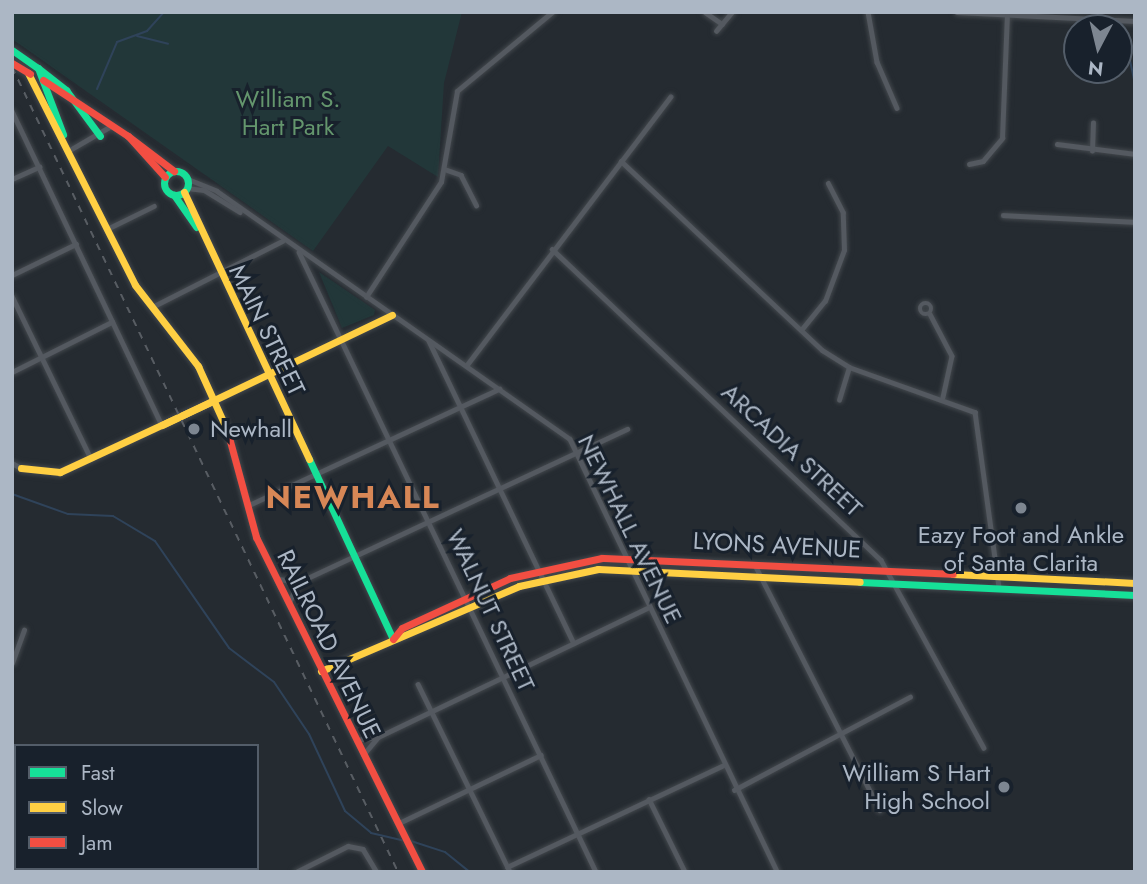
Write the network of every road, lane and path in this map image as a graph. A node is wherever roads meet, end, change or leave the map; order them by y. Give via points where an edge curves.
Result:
1 (552, 12) edge
2 (705, 12) edge
3 (732, 12) edge
4 (868, 12) edge
5 (957, 12) edge
6 (1004, 14) edge
7 (1135, 21) edge
8 (722, 24) junction
9 (716, 31) dead end
10 (12, 50) edge
11 (12, 63) edge
12 (38, 68) junction
13 (28, 73) junction
14 (43, 80) junction
15 (70, 96) junction
16 (670, 97) dead end
17 (897, 108) dead end
18 (12, 111) edge
19 (1093, 123) dead end
20 (112, 125) junction
21 (63, 134) junction
22 (100, 136) junction
23 (128, 136) junction
24 (1057, 145) dead end
25 (70, 150) junction
26 (1092, 151) junction
27 (1135, 154) edge
28 (621, 161) junction
29 (969, 164) dead end
30 (39, 167) junction
31 (444, 169) junction
32 (174, 171) junction
33 (165, 177) junction
34 (12, 179) edge
35 (188, 179) junction
36 (828, 184) dead end
37 (186, 190) junction
38 (174, 195) junction
39 (476, 205) dead end
40 (154, 206) dead end
41 (247, 215) junction
42 (1003, 215) dead end
43 (1135, 222) edge
44 (197, 228) junction
45 (107, 229) junction
46 (282, 241) junction
47 (76, 244) junction
48 (552, 249) junction
49 (299, 251) junction
50 (217, 272) junction
51 (12, 275) edge
52 (12, 296) edge
53 (366, 297) junction
54 (151, 307) junction
55 (930, 314) dead end
56 (392, 315) junction
57 (112, 321) junction
58 (802, 329) junction
59 (342, 339) junction
60 (428, 340) junction
61 (41, 357) junction
62 (466, 366) junction
63 (849, 367) junction
64 (12, 372) edge
65 (267, 375) junction
66 (499, 389) junction
67 (943, 397) junction
68 (213, 400) junction
69 (839, 400) dead end
70 (462, 407) junction
71 (162, 425) junction
72 (627, 429) dead end
73 (390, 441) junction
74 (576, 452) junction
75 (91, 460) junction
76 (12, 463) edge
77 (21, 468) joint
78 (316, 477) junction
79 (499, 485) junction
80 (247, 506) junction
81 (428, 520) junction
82 (354, 556) junction
83 (624, 557) junction
84 (754, 564) junction
85 (628, 568) junction
86 (539, 570) junction
87 (888, 570) junction
88 (758, 575) junction
89 (995, 575) junction
90 (276, 578) junction
91 (545, 578) junction
92 (299, 582) junction
93 (897, 583) junction
94 (1135, 583) edge
95 (999, 587) junction
96 (1135, 596) edge
97 (465, 599) junction
98 (289, 604) junction
99 (469, 607) junction
100 (647, 608) junction
101 (24, 630) dead end
102 (393, 639) junction
103 (575, 643) junction
104 (12, 663) edge
105 (321, 671) junction
106 (503, 678) junction
107 (418, 684) dead end
108 (910, 697) dead end
109 (431, 711) junction
110 (840, 734) junction
111 (378, 737) junction
112 (353, 740) junction
113 (984, 748) dead end
114 (541, 755) junction
115 (362, 756) junction
116 (722, 765) junction
117 (469, 789) junction
118 (734, 790) junction
119 (649, 799) junction
120 (880, 810) dead end
121 (401, 827) junction
122 (579, 834) junction
123 (508, 869) edge
124 (296, 872) edge
125 (377, 872) edge
126 (422, 872) edge
127 (596, 872) edge
128 (685, 872) edge
129 (777, 872) edge

1 - 31 street via 462,84 453,103
2 - 8 street
3 - 8 street
4 - 17 street via 877,62
5 - 6 street
6 - 7 street
6 - 29 street via 1002,138 983,161
8 - 9 street
10 - 12 main road
11 - 13 main road
12 - 14 main road, RAILROAD AVENUE
12 - 15 main road
13 - 14 main road
13 - 21 main road, RAILROAD AVENUE
14 - 15 main road
14 - 21 main road, RAILROAD AVENUE
15 - 20 main road
15 - 22 main road
16 - 28 street
18 - 30 street
19 - 26 street
20 - 22 street
20 - 23 main road
21 - 25 main road, RAILROAD AVENUE
22 - 25 street
23 - 32 main road
23 - 33 main road
24 - 26 street
25 - 45 main road, RAILROAD AVENUE
26 - 27 street
28 - 48 street
28 - 58 street
30 - 34 street
30 - 47 street
31 - 39 street via 461,175
31 - 53 street via 428,206
32 - 33 main road
32 - 35 main road
33 - 38 main road via 165,189
35 - 37 main road
35 - 41 street, NEWHALL AVENUE via 217,191
36 - 58 street via 843,213 844,250 825,301
37 - 38 main road
37 - 41 street, NEWHALL AVENUE via 204,190
37 - 44 main road, MAIN STREET
38 - 44 main road, MAIN STREET
40 - 45 street
41 - 46 street, NEWHALL AVENUE
42 - 43 street
44 - 50 main road, MAIN STREET
45 - 54 main road, RAILROAD AVENUE
46 - 49 street, NEWHALL AVENUE
46 - 50 street
47 - 51 street
47 - 57 street
48 - 62 street
48 - 87 street, ARCADIA STREET
49 - 53 street, NEWHALL AVENUE
49 - 59 street, WALNUT STREET
50 - 54 street
50 - 65 main road, MAIN STREET
52 - 61 street
53 - 56 street, NEWHALL AVENUE
54 - 68 main road, RAILROAD AVENUE via 186,344
55 - 67 street via 952,356
56 - 59 main road
56 - 60 street, NEWHALL AVENUE
57 - 61 street
57 - 71 street
58 - 63 street
59 - 65 main road
59 - 73 street, WALNUT STREET
60 - 62 street, NEWHALL AVENUE
60 - 70 street
61 - 64 street
61 - 75 street
62 - 66 street, NEWHALL AVENUE
63 - 67 street
63 - 69 street
65 - 68 main road
65 - 78 main road, MAIN STREET
66 - 70 street
66 - 74 street, NEWHALL AVENUE via 567,436
67 - 89 street via 967,405 979,418
68 - 71 main road
68 - 80 main road, RAILROAD AVENUE via 243,466
70 - 73 street
70 - 79 street
71 - 75 main road
72 - 74 street
73 - 78 street
73 - 81 street, WALNUT STREET
74 - 79 street
74 - 83 street, NEWHALL AVENUE
75 - 77 main road via 53,474
76 - 77 street
78 - 80 street
78 - 82 main road, MAIN STREET
79 - 81 street
79 - 86 street
80 - 90 main road, RAILROAD AVENUE
81 - 82 street
81 - 97 street, WALNUT STREET
82 - 92 street
82 - 102 main road, MAIN STREET
83 - 84 main road, LYONS AVENUE
83 - 85 street, NEWHALL AVENUE
83 - 86 main road, LYONS AVENUE
84 - 87 main road, LYONS AVENUE
84 - 88 street
85 - 88 main road, LYONS AVENUE
85 - 91 main road, LYONS AVENUE
85 - 100 street, NEWHALL AVENUE
86 - 91 street
86 - 97 main road, LYONS AVENUE
87 - 89 main road, LYONS AVENUE
87 - 93 street, ARCADIA STREET
88 - 93 main road, LYONS AVENUE
88 - 110 street
89 - 94 main road, LYONS AVENUE
89 - 95 street
90 - 92 street
90 - 98 main road, RAILROAD AVENUE
91 - 99 main road, LYONS AVENUE
91 - 103 street
92 - 98 street
93 - 95 main road, LYONS AVENUE
93 - 113 street, ARCADIA STREET
95 - 96 main road, LYONS AVENUE
97 - 99 street, WALNUT STREET
97 - 102 main road, LYONS AVENUE via 402,628
98 - 105 main road, RAILROAD AVENUE
99 - 102 main road, LYONS AVENUE
99 - 106 street, WALNUT STREET
100 - 103 street
100 - 116 street, NEWHALL AVENUE
101 - 104 street
102 - 105 main road, LYONS AVENUE
103 - 106 street
105 - 112 main road, RAILROAD AVENUE
106 - 109 street
106 - 114 street, WALNUT STREET
107 - 109 street
108 - 110 street
109 - 111 street
109 - 117 street
110 - 118 street
110 - 120 street
111 - 112 street
111 - 115 street
112 - 115 main road, RAILROAD AVENUE
114 - 117 street
114 - 122 street, WALNUT STREET
115 - 121 main road, RAILROAD AVENUE
116 - 118 street, NEWHALL AVENUE
116 - 119 street
117 - 121 street
117 - 123 street
118 - 129 street, NEWHALL AVENUE
119 - 122 street
119 - 128 street
121 - 126 main road, RAILROAD AVENUE
122 - 123 street
122 - 127 street, WALNUT STREET
124 - 125 street via 348,846 363,849

